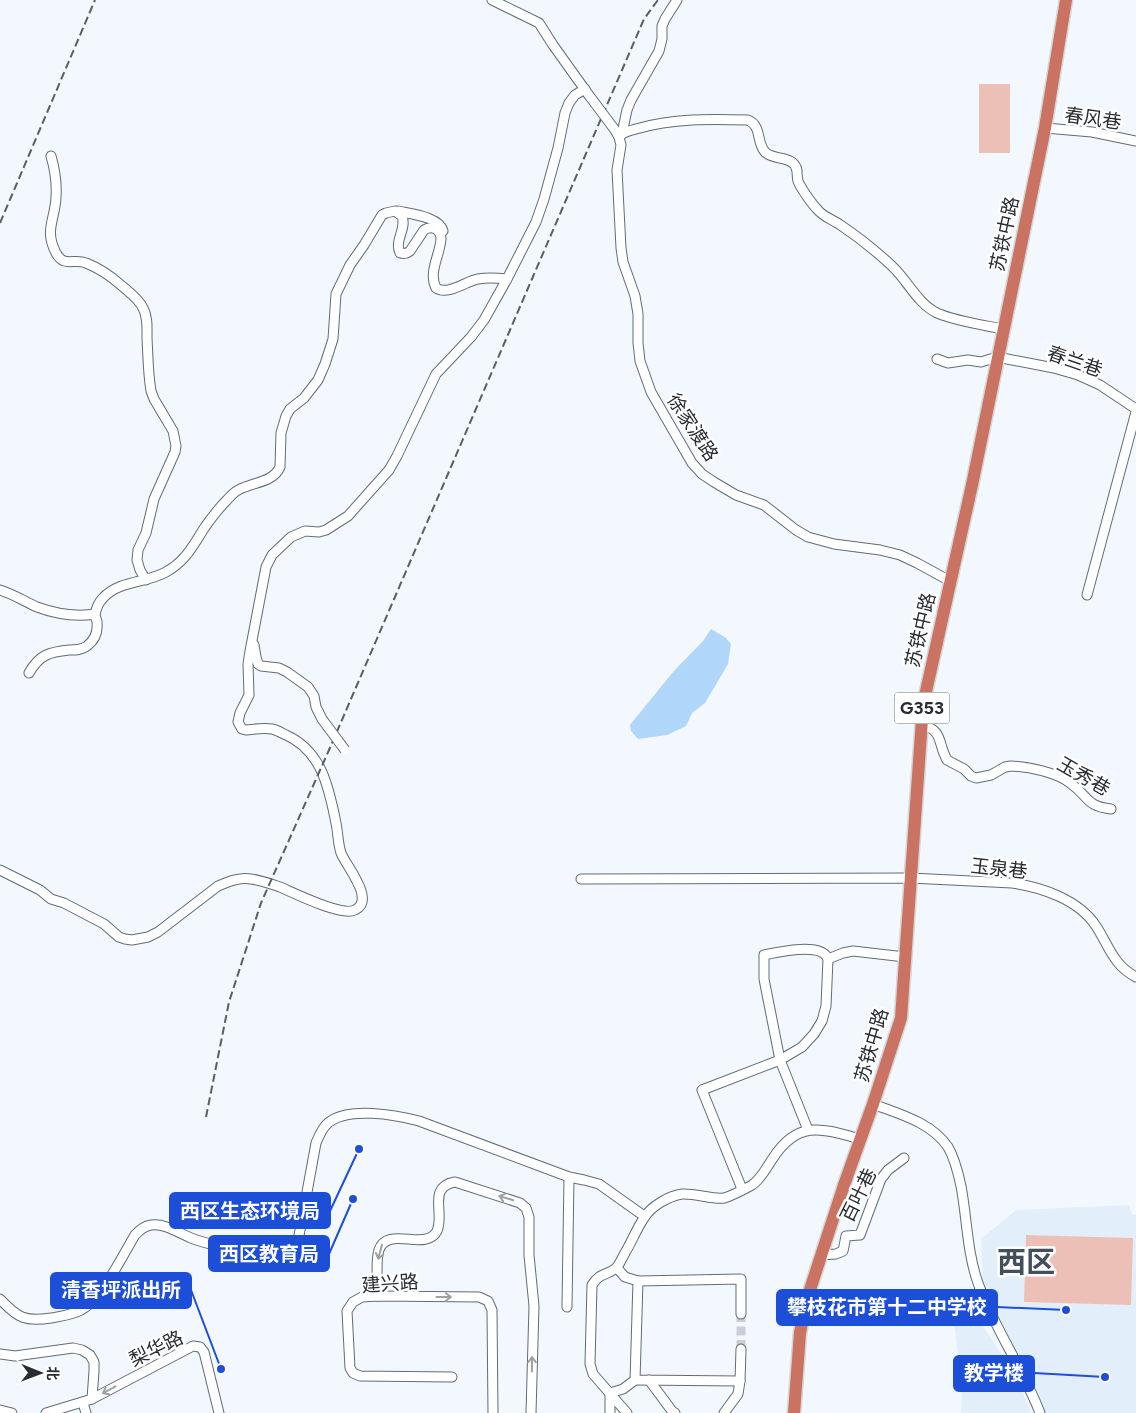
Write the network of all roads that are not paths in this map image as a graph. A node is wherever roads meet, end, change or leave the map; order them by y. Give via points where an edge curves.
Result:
1 (492, 0) edge
2 (677, 0) edge
3 (1066, 0) edge
4 (586, 92) junction
5 (1045, 128) junction
6 (619, 133) junction
7 (1136, 141) edge
8 (51, 156) dead end
9 (395, 211) junction
10 (441, 241) junction
11 (507, 279) junction
12 (1003, 329) junction
13 (997, 357) junction
14 (937, 359) dead end
15 (1136, 410) edge
16 (146, 580) junction
17 (950, 582) junction
18 (0, 590) edge
19 (1087, 596) dead end
20 (95, 614) junction
21 (253, 632) junction
22 (29, 673) dead end
23 (921, 724) junction
24 (349, 751) dead end
25 (1111, 809) dead end
26 (0, 870) edge
27 (910, 878) junction
28 (582, 879) dead end
29 (905, 957) junction
30 (828, 959) junction
31 (1136, 977) edge
32 (780, 1060) junction
33 (873, 1104) junction
34 (808, 1130) junction
35 (860, 1139) junction
36 (904, 1158) dead end
37 (569, 1177) junction
38 (742, 1189) junction
39 (644, 1216) junction
40 (821, 1255) junction
41 (616, 1268) junction
42 (638, 1281) junction
43 (378, 1296) junction
44 (0, 1299) edge
45 (567, 1307) dead end
46 (741, 1314) tunnel mouth
47 (740, 1349) tunnel mouth
48 (0, 1354) edge
49 (452, 1377) dead end
50 (635, 1380) junction
51 (649, 1380) junction
52 (740, 1381) junction
53 (610, 1393) junction
54 (88, 1401) junction
55 (0, 1410) edge
56 (12, 1413) edge
57 (46, 1413) edge
58 (86, 1413) edge
59 (219, 1413) edge
60 (493, 1413) edge
61 (531, 1413) edge
62 (610, 1413) edge
63 (627, 1413) edge
64 (675, 1413) edge
65 (724, 1413) edge
66 (794, 1413) edge
67 (1040, 1413) edge

1 - 4 street via 538,23
2 - 6 street, 徐家渡路 via 662,26 662,45 631,100
3 - 5 highway, 苏铁中路 / G353
4 - 6 street, bridge
4 - 11 street via 575,95 569,103 536,222
5 - 7 street, 春风巷 via 1092,132
5 - 12 highway, 苏铁中路 / G353
6 - 12 street via 648,125 702,119 754,122 766,153 796,166 798,181 817,210 892,266 920,301 947,317
6 - 17 street, 徐家渡路 via 620,248 635,296 640,362 651,392 692,463 714,482 736,495 764,505 808,537 900,555
8 - 16 street via 56,185 50,224 53,245 64,262 89,264 115,280 142,306 151,391 176,439 175,452 154,500 146,534 138,550 140,570
9 - 10 street via 436,221 443,232
9 - 10 street via 404,220 398,246 400,252 406,254 410,251 428,228 439,232
9 - 16 street via 382,215 340,282 336,294 333,339 326,364 312,389 286,416 281,433 278,472 265,481 236,491 176,565
10 - 11 street via 434,268 439,290 449,290 476,279
11 - 21 street via 484,320 436,374 384,477 348,516 326,530 296,534 272,555 266,567
12 - 13 highway, 苏铁中路 / G353
13 - 14 street, 春兰巷 via 981,362 948,363
13 - 15 street, 春兰巷 via 1078,375 1100,385
13 - 17 highway, 苏铁中路 / G353
15 - 19 street
16 - 20 street via 113,590 104,596
17 - 23 highway, 苏铁中路 / G353 via 922,705
18 - 20 street via 37,607 65,615
20 - 22 street via 97,628 91,643 85,648 39,658
21 - 24 street, bridge via 258,664 279,668 308,687 322,719
21 - 26 street via 248,664 249,694 238,718 240,726 246,730 272,729 291,737 315,759 330,793 340,852 361,890 360,906 348,912 341,911 278,886 240,879 218,886 158,932 132,940 119,937 104,924
23 - 25 street, 玉秀巷 via 938,734 947,760 971,776 981,778 1011,766 1050,773 1069,782 1095,806
23 - 27 highway, 苏铁中路 / G353
27 - 28 street, 玉泉巷
27 - 29 highway, 苏铁中路 / G353
27 - 31 street, 玉泉巷 via 1012,883 1047,892 1085,914 1119,965
29 - 30 street via 853,951
29 - 33 highway, 苏铁中路 / G353 via 901,1018
30 - 32 street via 826,1006 822,1021 802,1047
30 - 32 street via 816,950 764,955 764,979
32 - 34 street
32 - 38 street via 702,1090
33 - 35 highway, 苏铁中路 / G353
33 - 67 street via 933,1130 947,1146 957,1166 978,1284
34 - 35 street via 820,1129
34 - 38 street via 786,1140 761,1175
35 - 40 highway, 苏铁中路 / G353
36 - 40 street, 百叶巷 via 881,1179 860,1235 846,1236 843,1251
37 - 39 street via 599,1184
37 - 44 street via 402,1116 348,1115 329,1123 316,1143 300,1233 288,1255 268,1259 254,1257 193,1239 158,1224 149,1225 135,1235 98,1296 82,1310 70,1315 31,1319 12,1312
37 - 45 street
38 - 39 street via 723,1198 682,1194 669,1198
39 - 41 street
40 - 66 highway, 苏铁中路 / G353 via 800,1333
41 - 42 street via 624,1277
41 - 53 street via 596,1278 592,1285 590,1364 593,1374
42 - 46 street via 741,1279
42 - 50 street
43 - 49 street, 建兴路 via 362,1297 347,1311 350,1368 353,1373 360,1376
43 -> 60 street, 建兴路 via 479,1297 488,1301 492,1310
61 -> 43 street via 534,1306 528,1255 529,1217 520,1203 455,1182 446,1184 439,1199 436,1232 431,1237 383,1242 377,1257
47 - 52 street
48 - 54 street via 15,1356 72,1348 82,1350 94,1362
50 - 51 street
50 - 53 street
51 - 52 street
51 - 64 street
52 - 65 street via 738,1394
53 - 62 street
53 - 63 street
54 - 57 street
54 - 58 street
59 -> 54 street, 梨华路 via 204,1352 193,1346
55 - 56 street

